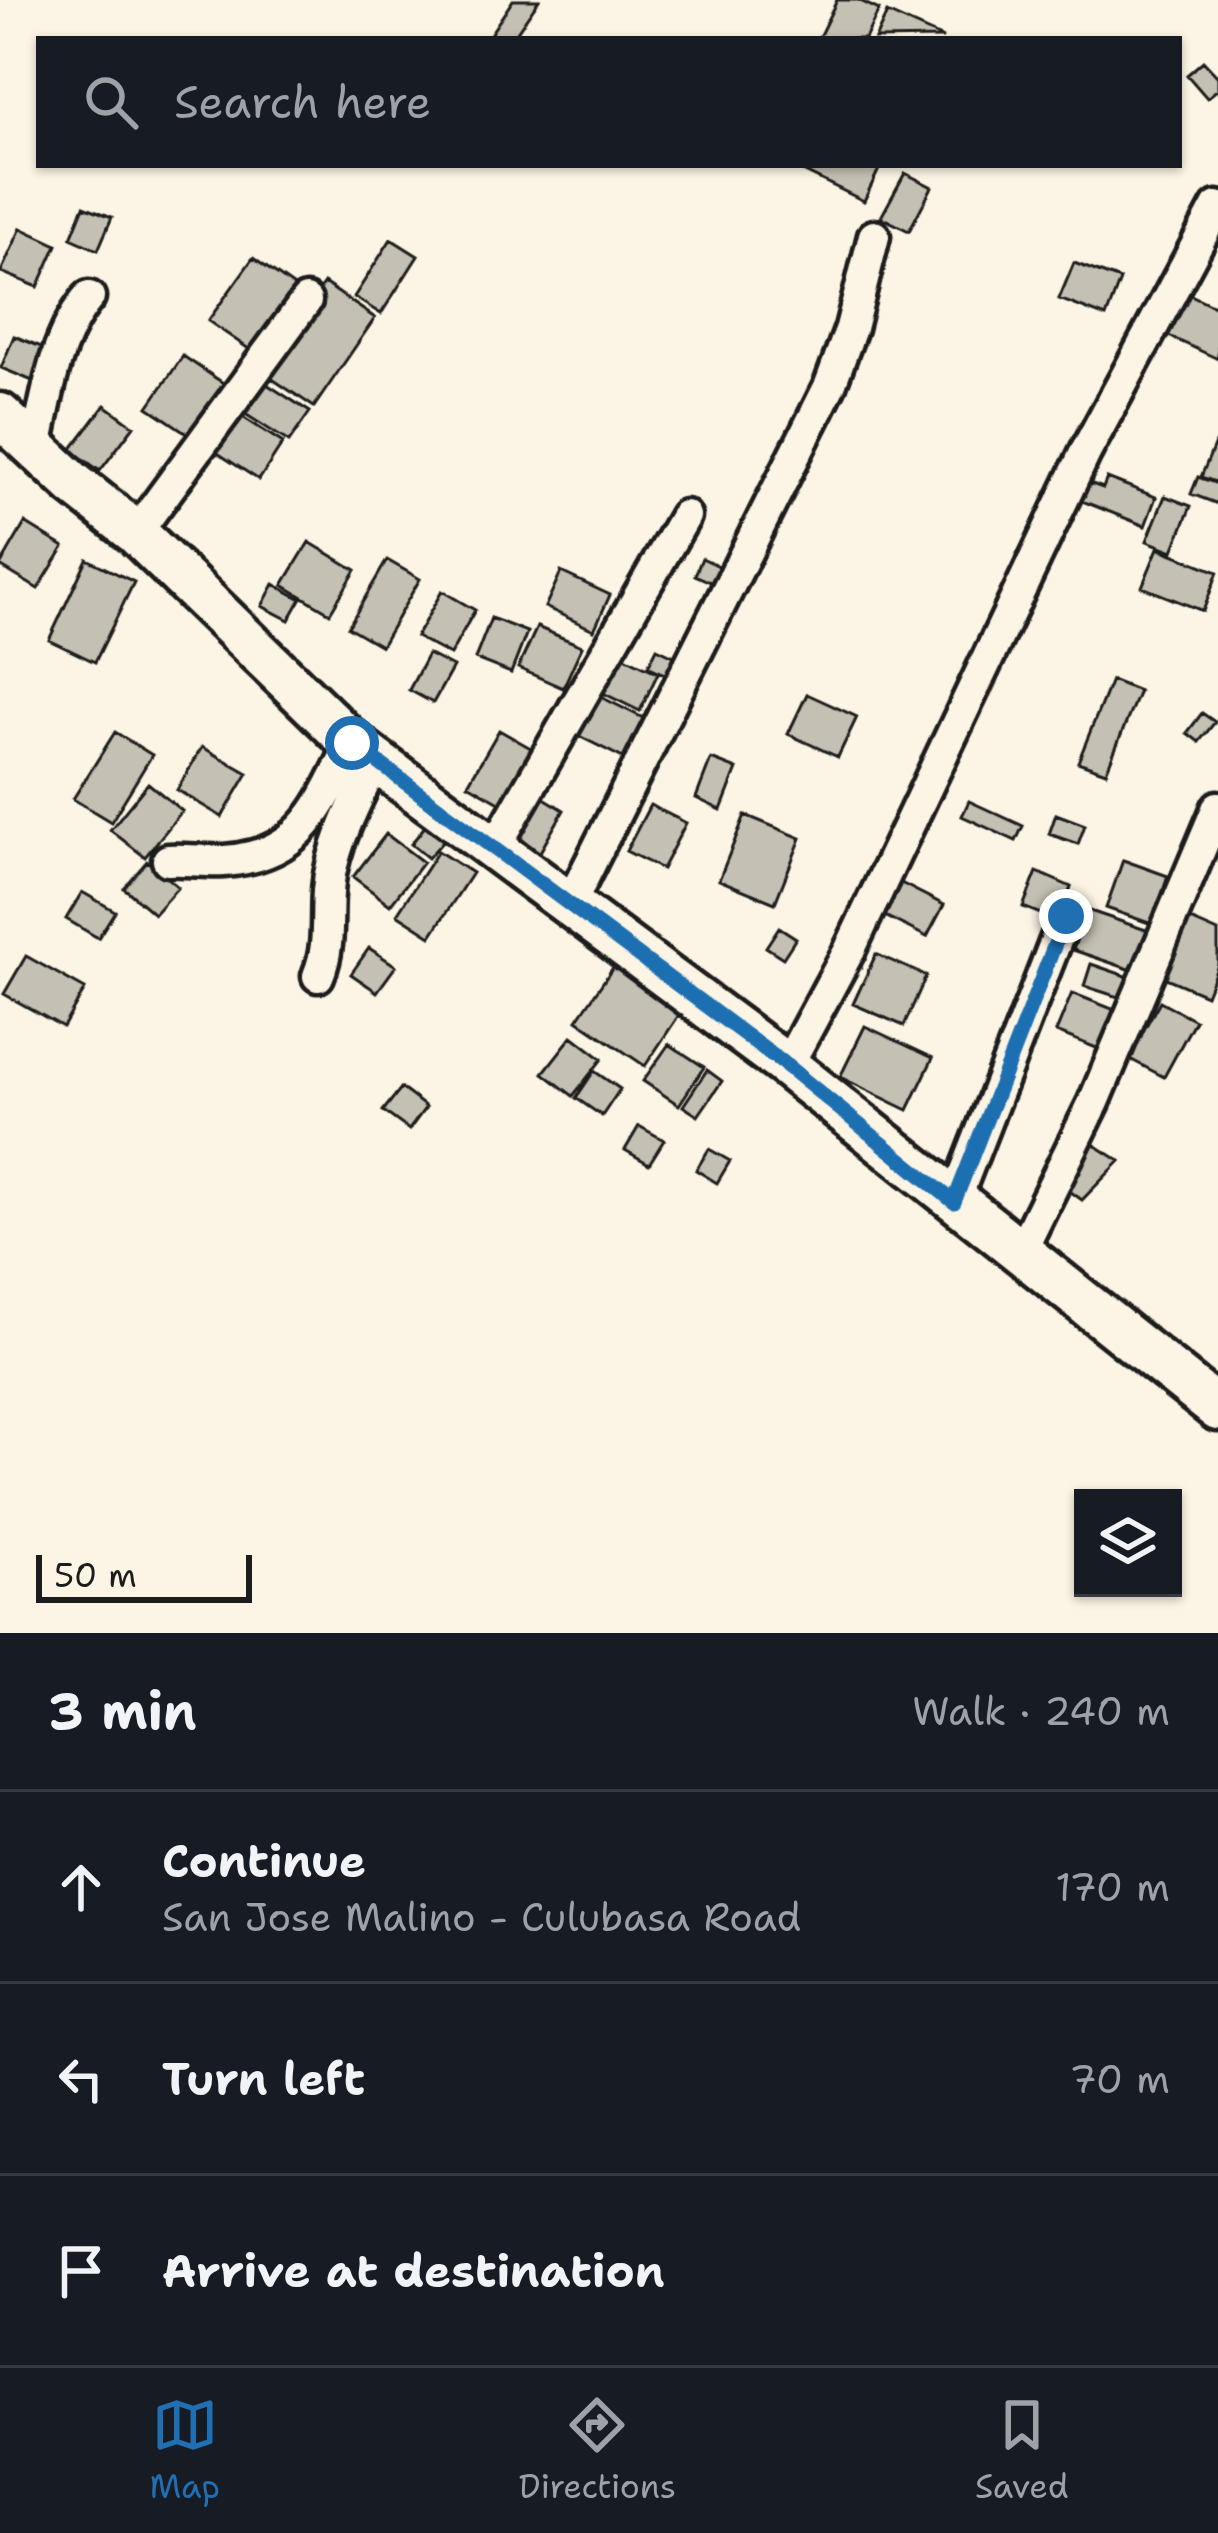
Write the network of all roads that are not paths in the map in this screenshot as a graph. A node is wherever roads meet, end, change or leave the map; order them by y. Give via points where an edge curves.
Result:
1 (1217, 207) edge
2 (874, 236) dead end
3 (89, 297) dead end
4 (306, 301) dead end
5 (0, 415) edge
6 (36, 448) junction
7 (685, 516) dead end
8 (136, 533) junction
9 (364, 751) junction
10 (1218, 806) edge
11 (494, 847) junction
12 (168, 860) dead end
13 (571, 902) junction
14 (1066, 916) dead end
15 (318, 976) dead end
16 (787, 1066) junction
17 (954, 1202) junction
18 (1021, 1251) junction
19 (1218, 1409) edge

1 - 16 street via 1085,453
2 - 13 street via 830,385
3 - 6 street via 64,339
4 - 8 street
5 - 6 street
6 - 8 street
7 - 11 street
8 - 9 street
9 - 11 street
9 - 12 street via 312,822 257,857
9 - 15 street via 332,866 327,956
10 - 18 street via 1094,1102
11 - 13 street
13 - 16 street
14 - 17 street
16 - 17 street
17 - 18 street
18 - 19 street

